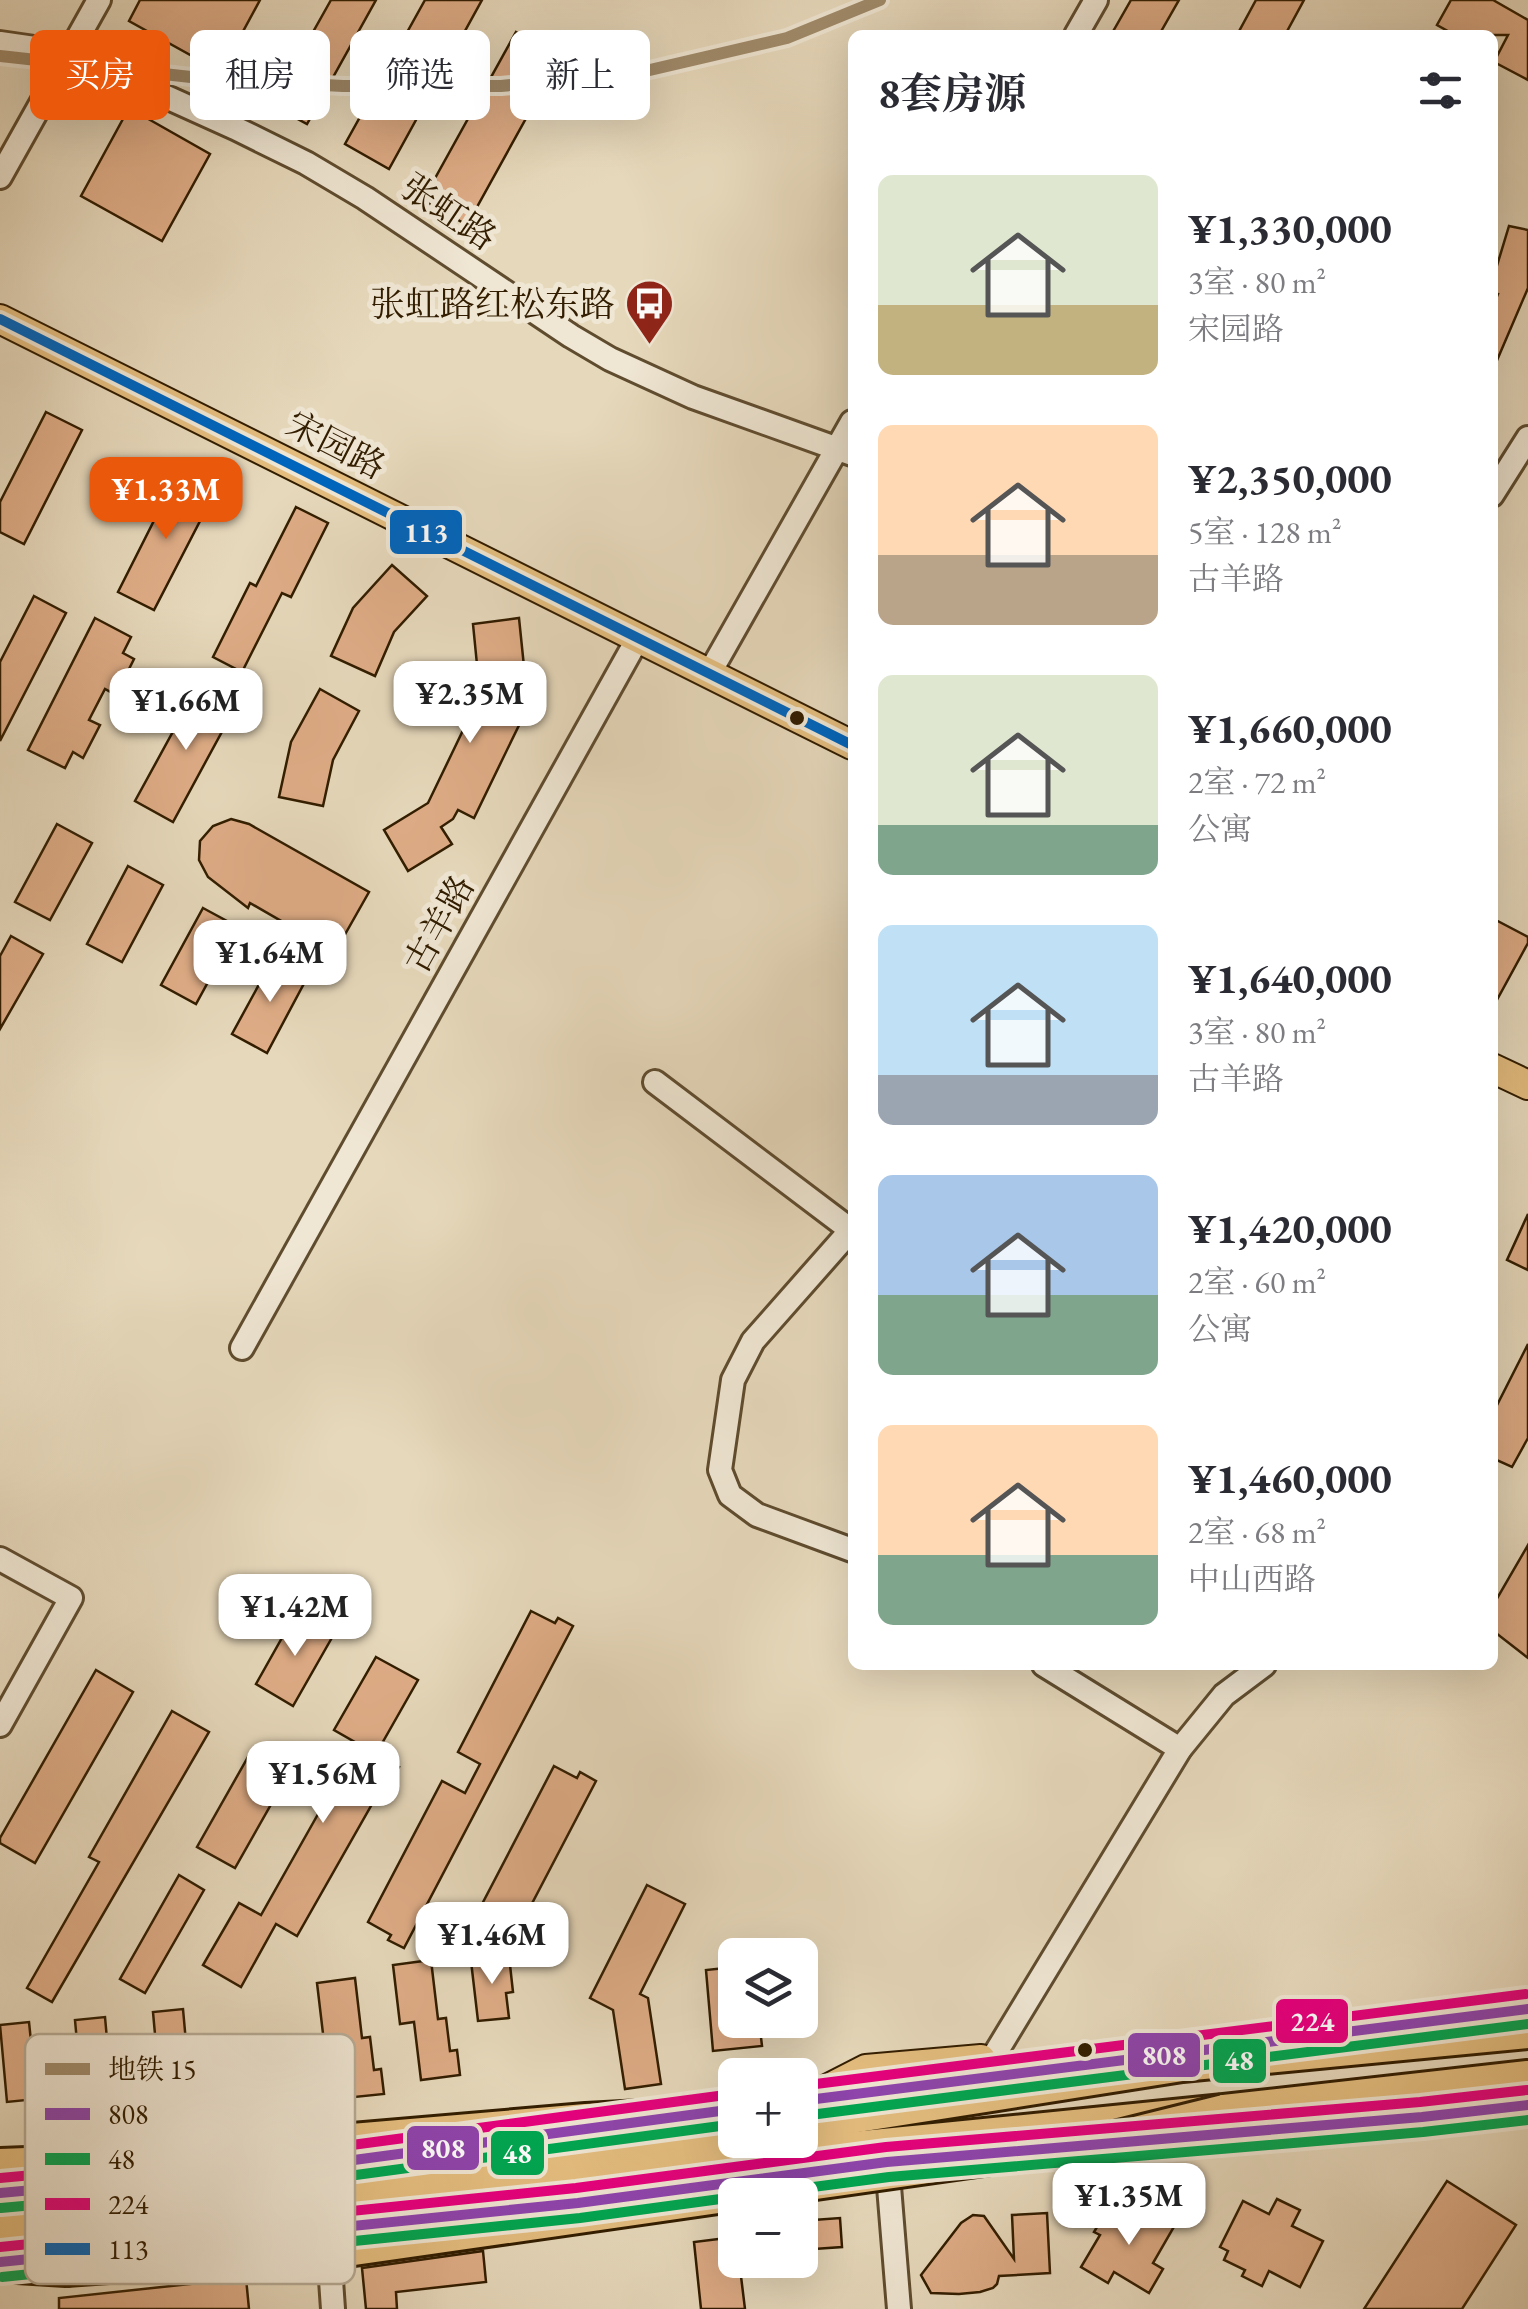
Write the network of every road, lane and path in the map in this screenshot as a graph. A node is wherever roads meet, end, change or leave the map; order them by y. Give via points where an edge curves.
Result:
1 (99, 0) edge
2 (1096, 0) edge
3 (82, 30) edge
4 (1079, 30) edge
5 (0, 43) edge
6 (30, 47) edge
7 (170, 99) edge
8 (32, 120) edge
9 (0, 177) edge
10 (0, 319) edge
11 (1528, 438) edge
12 (845, 452) edge
13 (1498, 486) edge
14 (638, 638) junction
15 (709, 674) junction
16 (848, 743) edge
17 (1498, 1071) edge
18 (656, 1082) dead end
19 (1528, 1085) edge
20 (848, 1227) edge
21 (848, 1234) edge
22 (242, 1348) dead end
23 (848, 1549) edge
24 (0, 1559) edge
25 (1052, 1670) edge
26 (1257, 1670) edge
27 (0, 1726) edge
28 (1180, 1749) junction
29 (1528, 2008) edge
30 (1528, 2032) edge
31 (986, 2068) junction
32 (1528, 2077) edge
33 (818, 2105) edge
34 (1528, 2105) edge
35 (818, 2109) edge
36 (1224, 2110) junction
37 (718, 2112) edge
38 (718, 2113) edge
39 (718, 2136) edge
40 (355, 2140) edge
41 (355, 2160) edge
42 (887, 2162) junction
43 (25, 2164) edge
44 (0, 2165) edge
45 (355, 2172) edge
46 (25, 2191) edge
47 (0, 2193) edge
48 (355, 2197) edge
49 (25, 2205) edge
50 (0, 2207) edge
51 (355, 2226) edge
52 (25, 2230) edge
53 (0, 2233) edge
54 (355, 2249) edge
55 (25, 2260) edge
56 (0, 2263) edge
57 (25, 2265) edge
58 (332, 2284) edge
59 (334, 2309) edge
60 (899, 2309) edge

1 - 3 street
2 - 4 street
5 - 6 street, 张虹路
7 - 12 street, 张虹路 via 306,163 610,359
8 - 9 street
10 - 14 main road, 宋园路
11 - 13 street
12 - 15 street
14 - 15 main road, 宋园路
14 - 22 street, 古羊路
15 - 16 main road, 宋园路
17 - 19 main road
18 - 20 street
21 - 23 street via 753,1341 732,1380 720,1470 730,1495 758,1515
24 - 27 street via 71,1598
25 - 28 street
26 - 28 street via 1224,1695
28 - 31 street
29 - 31 main road via 1072,2066
30 - 35 highway via 1182,2065 900,2109
31 - 33 main road
32 - 36 highway
34 - 42 main road
36 - 48 highway, bridge
36 - 54 highway, bridge via 1095,2143
37 - 40 highway, bridge
38 - 41 main road
39 - 45 highway
42 - 51 main road
42 - 60 street
43 - 44 highway, bridge
46 - 47 main road
49 - 50 highway
52 - 53 highway, bridge
55 - 56 main road
56 - 57 highway, bridge
58 - 59 street

